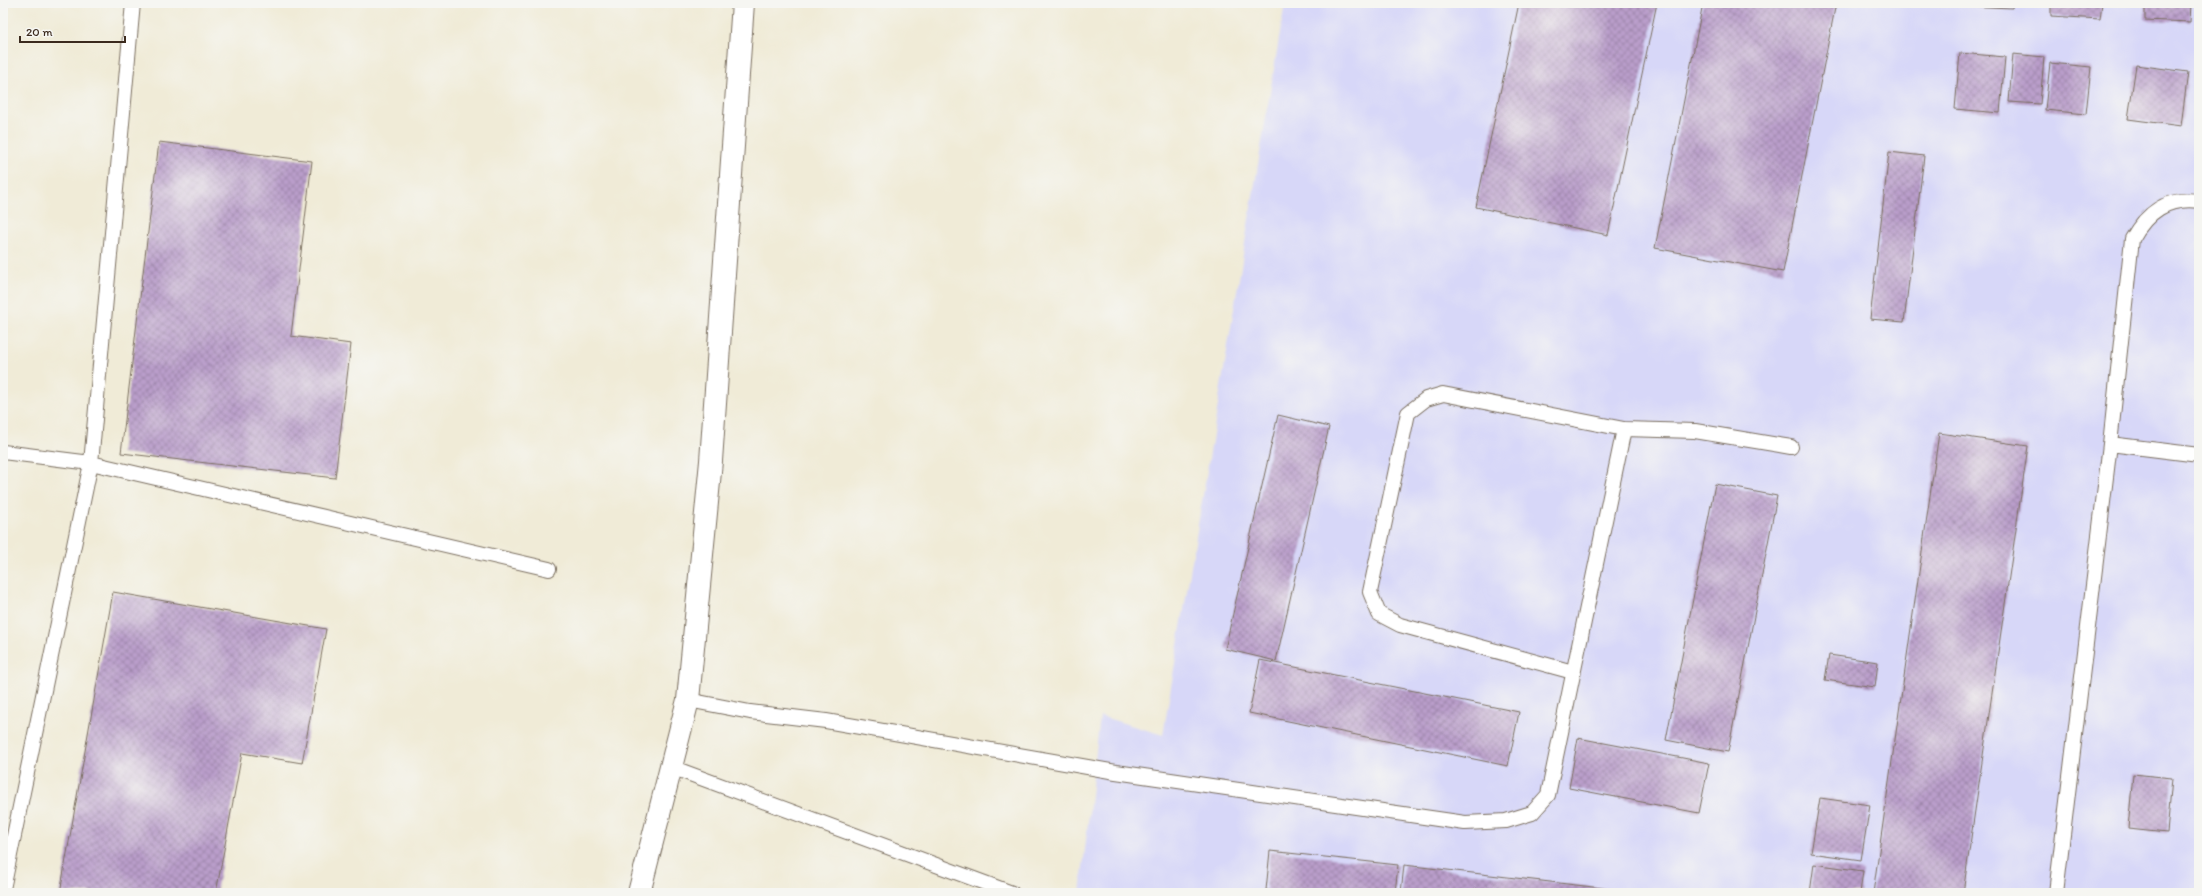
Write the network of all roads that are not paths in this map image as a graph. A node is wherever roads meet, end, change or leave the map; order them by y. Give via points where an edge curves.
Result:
1 (134, 3) edge
2 (744, 3) edge
3 (2199, 201) edge
4 (1624, 429) junction
5 (2110, 444) junction
6 (1791, 447) dead end
7 (3, 452) edge
8 (2199, 455) edge
9 (91, 463) junction
10 (549, 569) dead end
11 (1573, 672) junction
12 (688, 700) junction
13 (671, 767) junction
14 (3, 889) edge
15 (639, 893) edge
16 (1012, 893) edge
17 (2056, 893) edge

1 - 9 lane
2 - 12 street via 711,460
3 - 5 lane via 2173,202 2156,210 2142,222 2132,239
4 - 6 lane via 1695,431
4 - 11 lane
4 - 11 lane via 1444,394 1426,399 1408,413 1370,592 1379,614 1400,624
5 - 8 lane
5 - 17 lane
7 - 9 lane
9 - 10 lane
9 - 14 lane
11 - 12 lane via 1548,795 1532,812 1519,817 1506,821 1465,823 1116,772 826,721 750,712
12 - 13 street
13 - 15 street
13 - 16 lane

